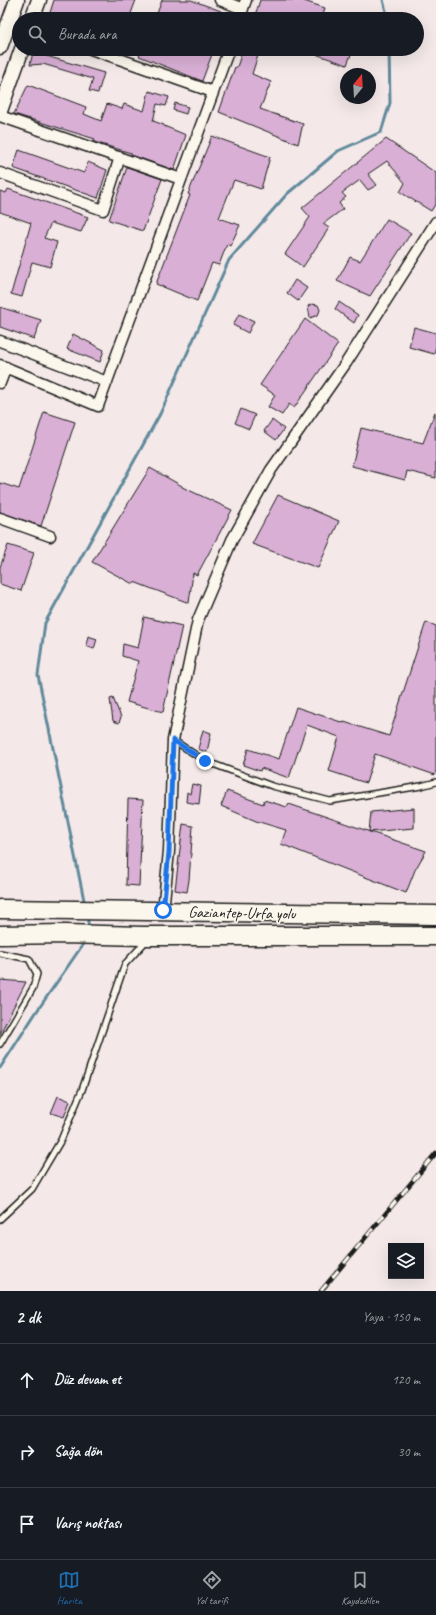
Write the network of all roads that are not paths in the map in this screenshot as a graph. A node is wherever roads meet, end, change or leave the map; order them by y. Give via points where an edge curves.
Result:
1 (17, 0) edge
2 (39, 0) edge
3 (220, 0) edge
4 (245, 4) edge
5 (13, 12) edge
6 (35, 12) edge
7 (12, 14) edge
8 (0, 47) edge
9 (20, 56) edge
10 (111, 56) edge
11 (226, 56) edge
12 (213, 92) junction
13 (0, 111) edge
14 (0, 116) edge
15 (120, 158) junction
16 (0, 173) edge
17 (182, 179) junction
18 (436, 222) edge
19 (0, 341) edge
20 (3, 366) edge
21 (107, 382) junction
22 (0, 383) edge
23 (0, 518) edge
24 (50, 536) dead end
25 (173, 740) junction
26 (436, 782) edge
27 (0, 909) edge
28 (163, 910) junction
29 (436, 915) edge
30 (0, 935) edge
31 (151, 936) junction
32 (436, 936) edge
33 (0, 953) edge
34 (0, 1044) edge
35 (0, 1219) edge

1 - 5 main road
2 - 6 main road
3 - 4 street
7 - 8 main road
9 - 13 main road
10 - 12 street
11 - 12 street
12 - 17 street
14 - 15 street
15 - 16 street via 103,210
15 - 17 street
17 - 21 street
18 - 25 street via 346,363 271,470 232,540 198,620
19 - 21 street
20 - 21 street via 98,406
20 - 22 street
23 - 24 street
25 - 26 lane via 205,761 272,786 330,800
25 - 28 street via 169,852
27 - 28 highway, Gaziantep-Urfa yolu
28 - 29 highway, Gaziantep-Urfa yolu
30 - 31 highway, Gaziantep-Urfa yolu
31 - 32 highway, Gaziantep-Urfa yolu
31 - 35 lane via 125,964 82,1090 61,1140 32,1189
33 - 34 lane via 29,959 37,974 33,988

